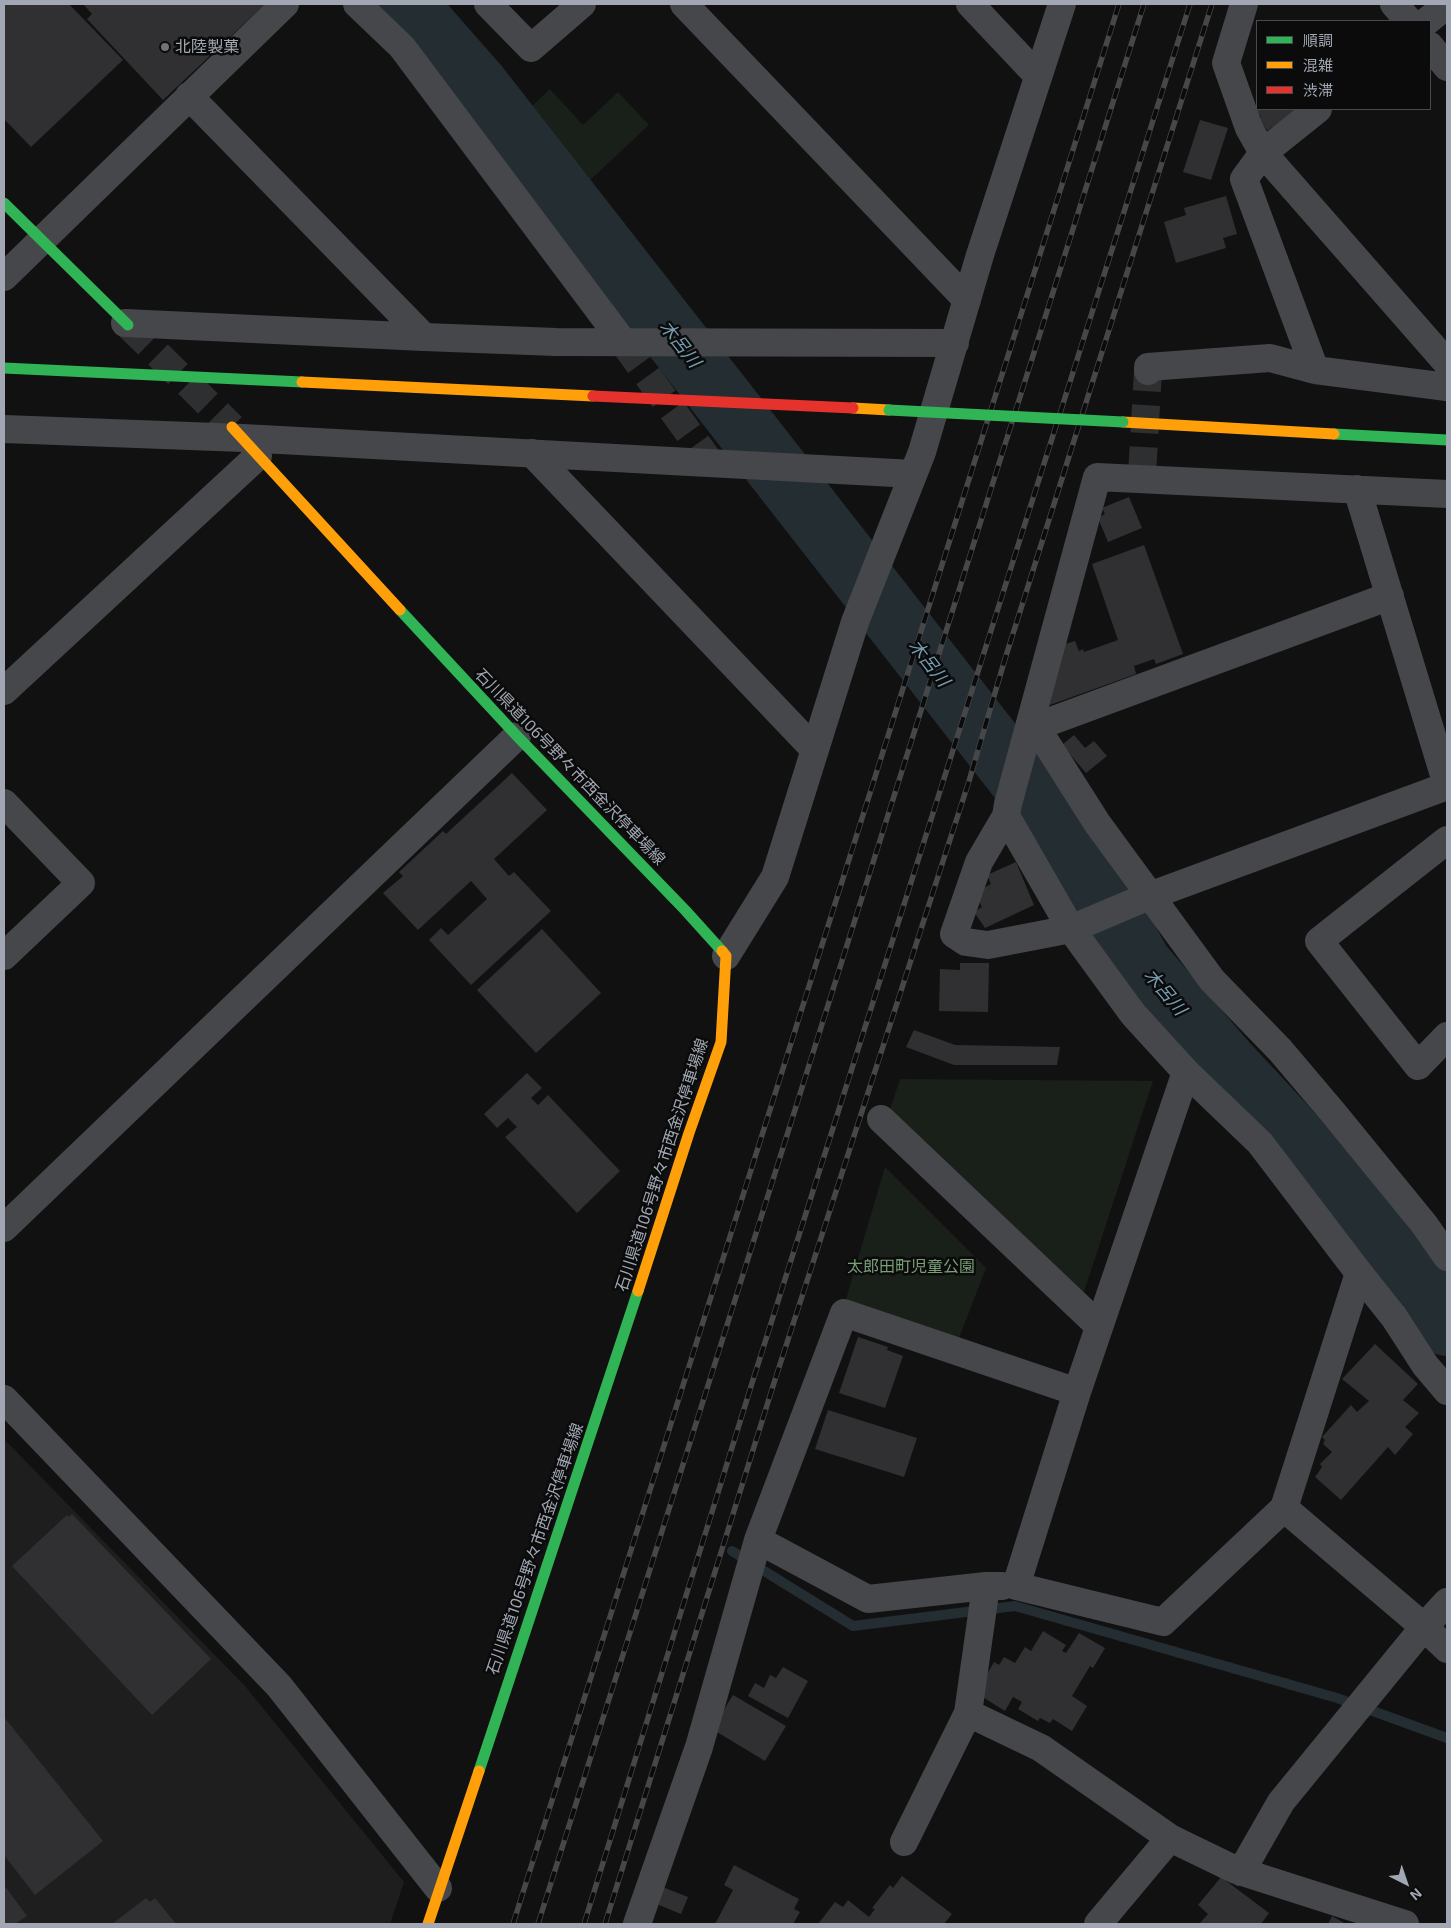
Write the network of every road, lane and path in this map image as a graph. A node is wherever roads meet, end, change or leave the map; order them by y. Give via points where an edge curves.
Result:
1 (286, 4) edge
2 (357, 4) edge
3 (488, 4) edge
4 (582, 4) edge
5 (684, 4) edge
6 (970, 4) edge
7 (1062, 4) edge
8 (1244, 4) edge
9 (1394, 4) edge
10 (1447, 5) edge
11 (1408, 20) edge
12 (1428, 20) edge
13 (1431, 47) edge
14 (1447, 67) edge
15 (1038, 76) junction
16 (189, 96) junction
17 (1317, 110) edge
18 (1263, 153) junction
19 (4, 202) edge
20 (40, 240) junction
21 (4, 277) edge
22 (968, 300) junction
23 (126, 324) joint
24 (424, 337) junction
25 (631, 342) junction
26 (955, 342) junction
27 (1447, 363) edge
28 (4, 368) edge
29 (1315, 370) junction
30 (1148, 371) dead end
31 (1447, 387) edge
32 (4, 430) edge
33 (244, 440) junction
34 (1447, 440) edge
35 (532, 453) junction
36 (913, 474) junction
37 (1357, 489) junction
38 (1447, 494) edge
39 (1390, 596) junction
40 (4, 691) edge
41 (1031, 727) junction
42 (516, 736) junction
43 (815, 750) junction
44 (1447, 785) edge
45 (4, 803) edge
46 (1007, 810) junction
47 (1447, 840) edge
48 (1148, 897) junction
49 (1077, 927) junction
50 (4, 956) edge
51 (726, 956) junction
52 (1447, 1036) edge
53 (1186, 1072) junction
54 (881, 1119) dead end
55 (4, 1228) edge
56 (1447, 1258) edge
57 (1359, 1273) junction
58 (1099, 1326) junction
59 (1447, 1391) edge
60 (1077, 1392) junction
61 (4, 1399) edge
62 (1284, 1508) junction
63 (753, 1557) junction
64 (1016, 1586) junction
65 (984, 1601) junction
66 (1447, 1602) edge
67 (1424, 1627) junction
68 (1447, 1649) edge
69 (968, 1713) junction
70 (1170, 1838) junction
71 (904, 1842) dead end
72 (1241, 1872) junction
73 (438, 1888) junction
74 (428, 1924) edge
75 (637, 1924) edge
76 (1098, 1924) edge
77 (1405, 1924) edge

1 - 16 street
2 - 25 street via 402,47
3 - 4 street via 531,48
5 - 22 street
6 - 15 street
7 - 15 street
8 - 18 street via 1226,63 1249,128
9 - 11 street
10 - 12 street
13 - 14 street
15 - 22 street
16 - 20 street
16 - 24 street
17 - 18 street
18 - 27 street
18 - 29 street via 1244,179
19 - 20 main road
20 - 21 street
20 - 23 main road
22 - 26 street
23 - 24 street
24 - 25 street
25 - 26 street
26 - 36 street
28 - 34 main road, bridge
29 - 30 street via 1270,358 1148,366
29 - 31 street
32 - 33 street
33 - 35 street
33 - 40 street
33 - 42 main road, 石川県道106号野々市西金沢停車場線
35 - 36 street
35 - 43 street
36 - 43 street via 855,622
37 - 38 street
37 - 39 street
37 - 41 street via 1097,477
39 - 41 street
39 - 44 street
41 - 46 street
41 - 48 street
42 - 51 main road, 石川県道106号野々市西金沢停車場線
42 - 55 street
43 - 51 street via 775,877
44 - 48 street
45 - 50 street via 81,883
46 - 49 street
46 - 49 street via 979,862 954,934 966,942 988,945
47 - 52 street via 1319,941 1418,1066
48 - 49 street
48 - 56 street via 1212,980 1280,1050 1335,1115 1424,1224
49 - 53 street via 1133,1014
51 - 73 main road, 石川県道106号野々市西金沢停車場線 via 721,1042
53 - 57 street via 1260,1143
53 - 58 street
54 - 58 street
57 - 59 street
57 - 62 street
58 - 60 street
60 - 63 street via 844,1313
60 - 64 street
61 - 73 street via 279,1686
62 - 64 street via 1163,1622
62 - 67 street
63 - 65 street via 868,1600
63 - 75 street via 699,1747
64 - 65 street
65 - 69 street
66 - 67 street
67 - 68 street
67 - 72 street via 1281,1802
69 - 70 street via 1041,1748
69 - 71 street
70 - 72 street
70 - 76 street
72 - 77 street
73 - 74 main road, 石川県道106号野々市西金沢停車場線

